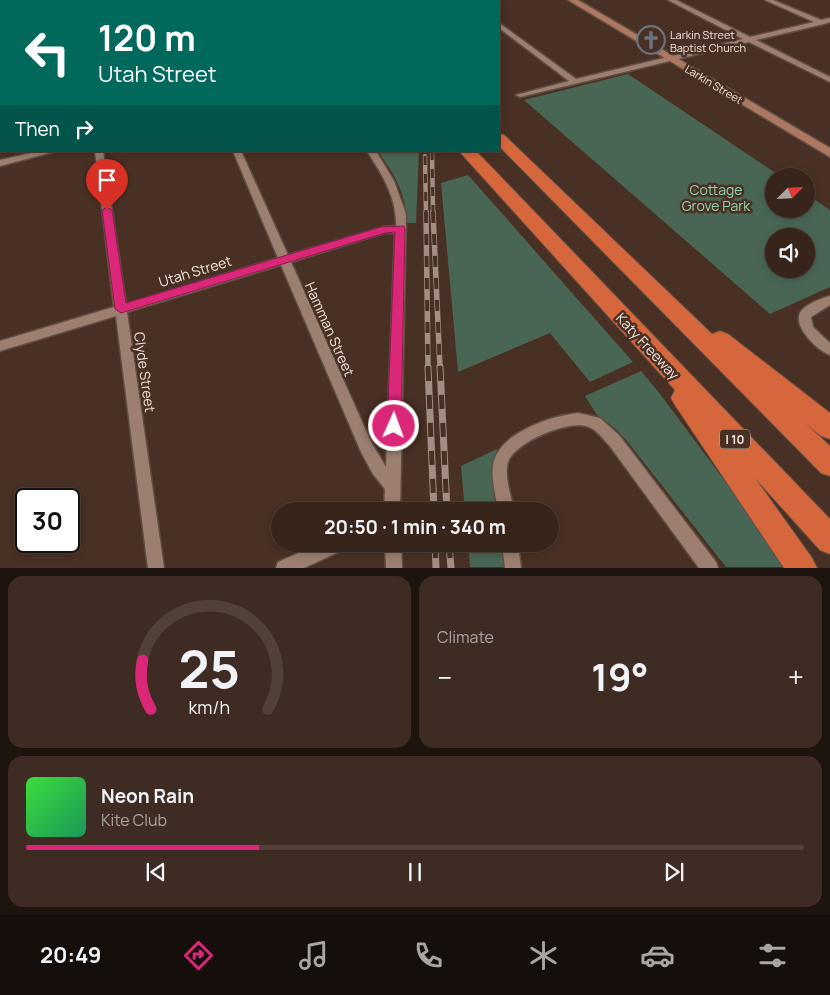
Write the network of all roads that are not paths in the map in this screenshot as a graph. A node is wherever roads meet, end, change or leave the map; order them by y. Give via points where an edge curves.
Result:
1 (572, 0) edge
2 (671, 0) edge
3 (768, 0) edge
4 (830, 20) edge
5 (820, 22) junction
6 (500, 26) edge
7 (830, 27) edge
8 (750, 40) junction
9 (671, 59) junction
10 (830, 80) edge
11 (575, 82) junction
12 (520, 96) dead end
13 (500, 139) edge
14 (49, 152) edge
15 (98, 152) edge
16 (237, 152) edge
17 (372, 152) edge
18 (467, 152) edge
19 (830, 153) edge
20 (0, 163) edge
21 (400, 229) junction
22 (284, 260) junction
23 (636, 272) junction
24 (830, 300) edge
25 (121, 309) junction
26 (641, 337) junction
27 (0, 346) edge
28 (830, 350) edge
29 (830, 428) edge
30 (830, 464) edge
31 (392, 486) junction
32 (392, 502) edge
33 (505, 502) edge
34 (830, 540) edge
35 (319, 552) edge
36 (393, 552) edge
37 (511, 552) edge
38 (156, 568) edge
39 (284, 568) edge
40 (394, 568) edge
41 (513, 568) edge
42 (710, 568) edge
43 (802, 568) edge

1 - 9 street, Larkin Street
2 - 8 street
3 - 5 street
4 - 5 street
5 - 7 street
5 - 8 street
6 - 11 street
8 - 9 street
8 - 10 street
9 - 11 street
9 - 19 street, Larkin Street
11 - 12 street
13 - 23 highway
14 - 20 street
15 - 25 street, Clyde Street
16 - 22 street, Hamman Street
17 - 21 street via 398,195
18 - 26 highway, Katy Freeway / I 10
21 - 22 street, Utah Street via 384,230
21 - 31 street
22 - 25 street, Utah Street
22 - 31 street, Hamman Street via 366,447
23 - 29 highway
23 - 30 highway
24 - 28 street via 805,315 809,331
25 - 27 street, Utah Street
25 - 38 street, Clyde Street
26 - 34 highway, Katy Freeway / I 10
26 - 43 highway
31 - 32 street
33 - 42 street via 500,470 503,456 517,442 561,420 585,419 594,422 614,440
35 - 39 street
36 - 40 street
37 - 41 street

